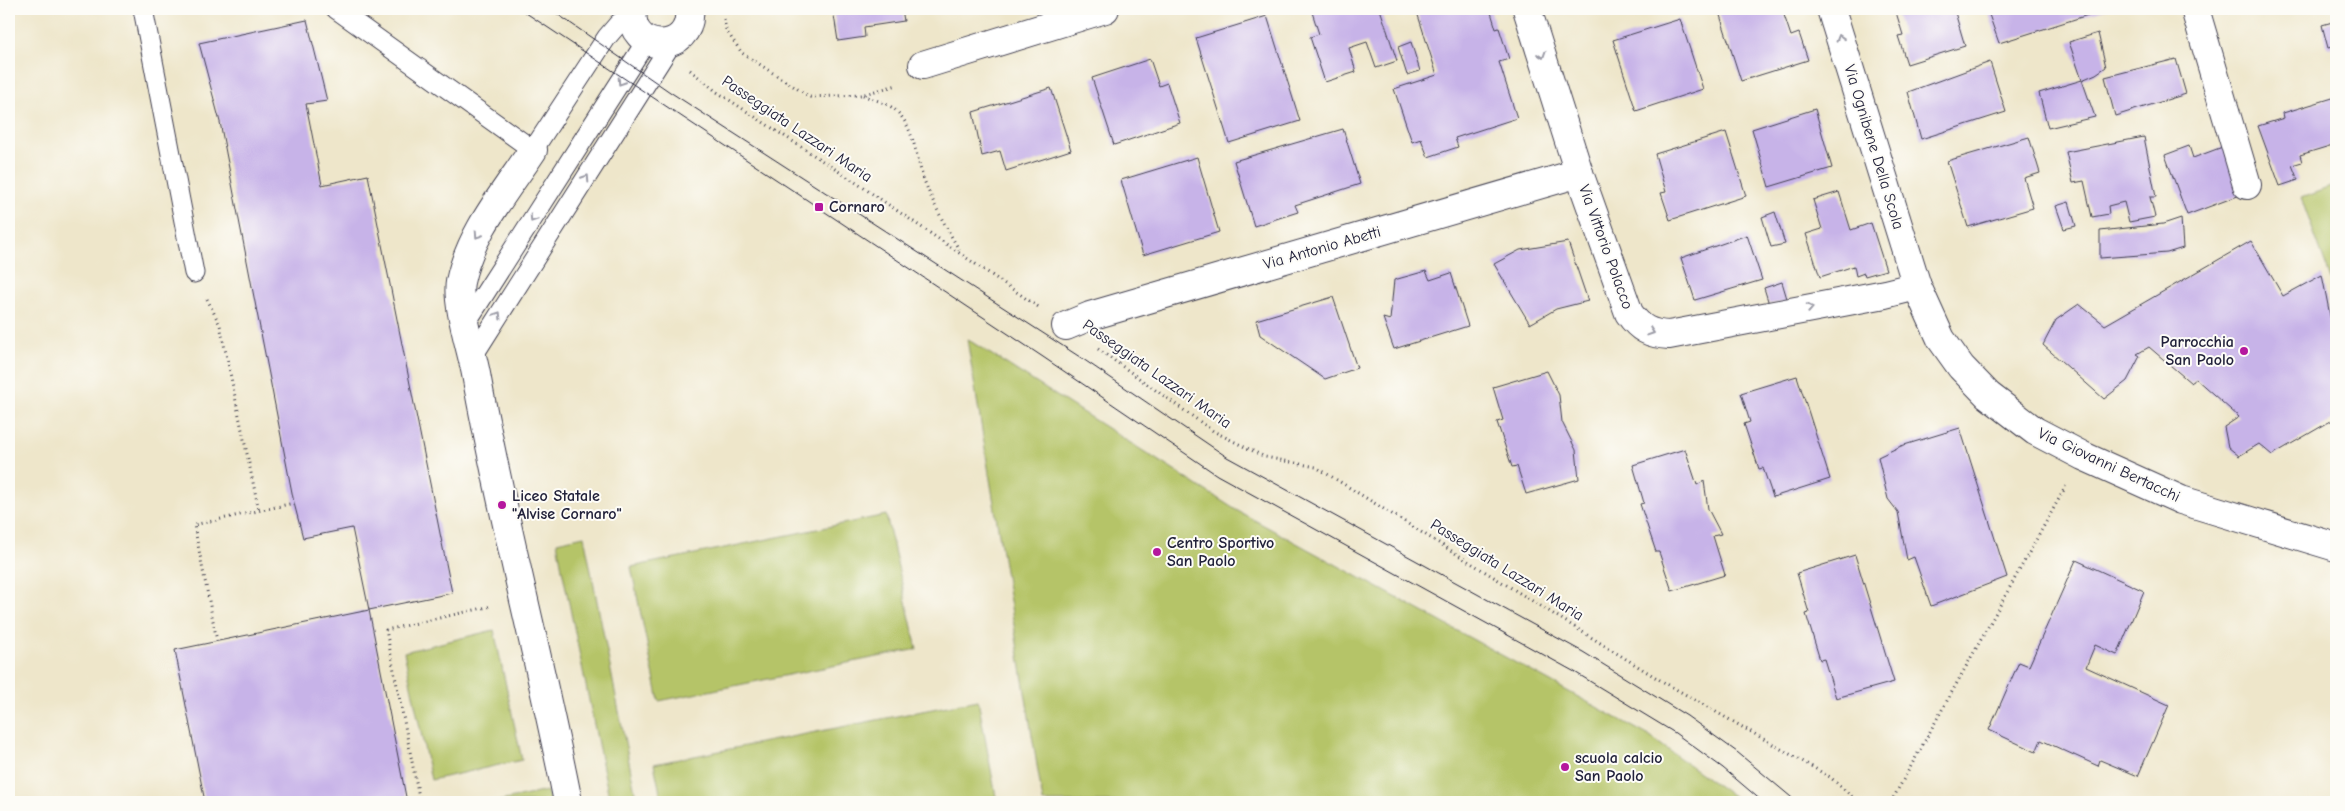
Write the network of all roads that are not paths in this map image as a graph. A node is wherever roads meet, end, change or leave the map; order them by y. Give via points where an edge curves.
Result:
1 (142, 9) edge
2 (336, 9) edge
3 (689, 9) edge
4 (1105, 9) edge
5 (1527, 9) edge
6 (1831, 9) edge
7 (2195, 9) edge
8 (633, 12) edge
9 (662, 44) junction
10 (923, 65) road end
11 (532, 150) junction
12 (1579, 173) junction
13 (2247, 185) dead end
14 (194, 273) road end
15 (1917, 286) junction
16 (1078, 321) road end
17 (464, 326) junction
18 (472, 356) junction
19 (2336, 547) edge
20 (568, 802) edge

1 - 14 lane
2 - 11 lane
3 - 9 street via 687,29 679,38
4 - 10 street
5 -> 12 street, Via Vittorio Polacco
15 -> 6 street, Via Ognibene Della Scola
7 - 13 street
8 - 9 street via 639,34
8 - 11 lane via 606,37
9 -> 17 lane
18 -> 9 lane
11 -> 17 street via 473,243 459,284
12 -> 15 street, Via Vittorio Polacco via 1629,313 1642,329 1654,334 1670,336
12 - 16 street, Via Antonio Abetti
15 - 19 street, Via Giovanni Bertacchi via 1941,339 1961,367 1988,396 2035,431 2181,500
17 - 18 street
18 - 20 street via 492,463

